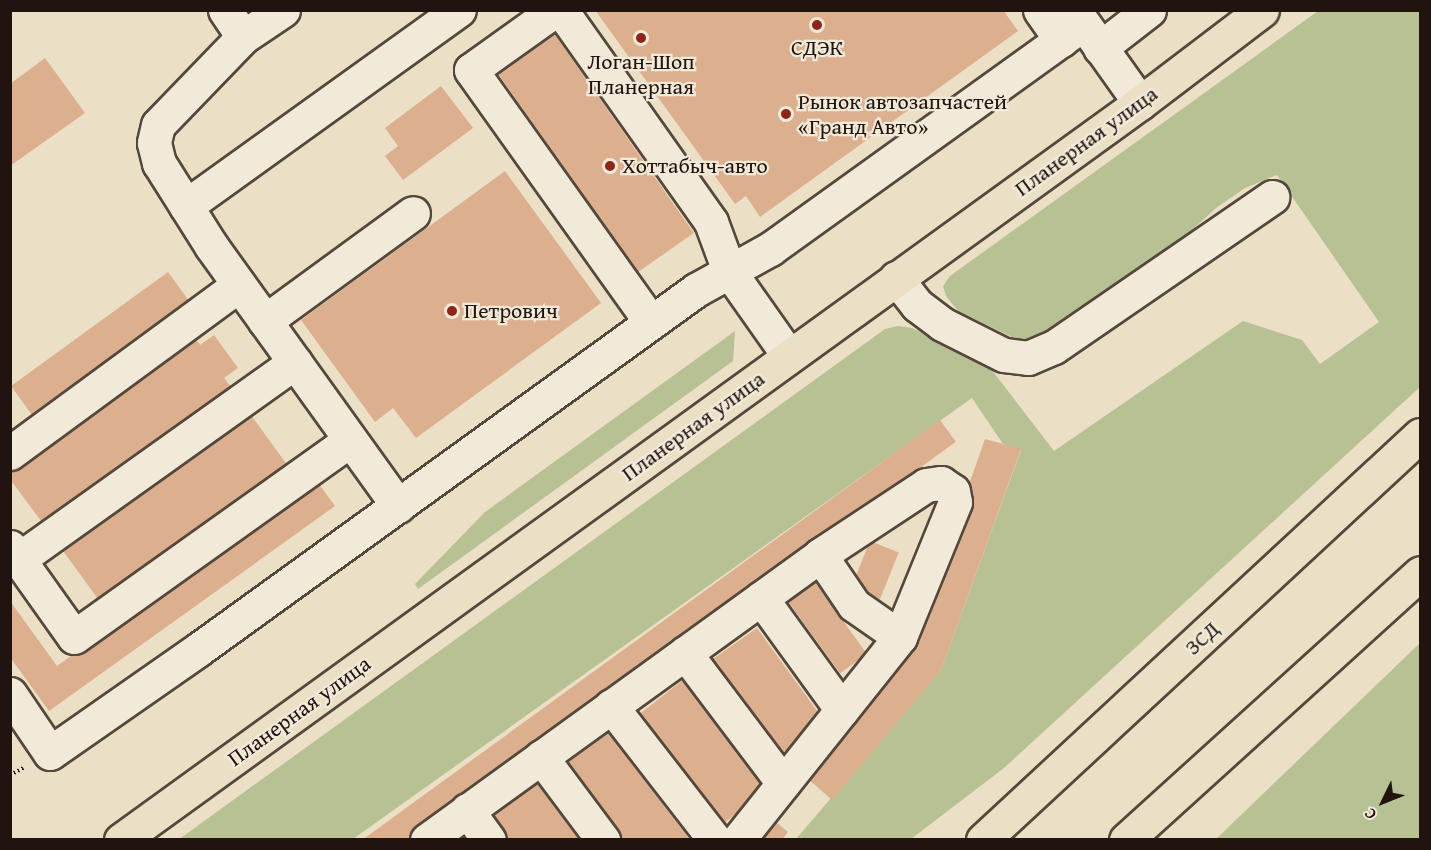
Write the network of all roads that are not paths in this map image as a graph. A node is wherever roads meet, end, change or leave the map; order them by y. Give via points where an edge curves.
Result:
1 (225, 10) edge
2 (284, 10) edge
3 (459, 10) edge
4 (555, 10) edge
5 (561, 10) edge
6 (1040, 10) edge
7 (1149, 10) edge
8 (1262, 10) edge
9 (1080, 30) edge
10 (243, 37) junction
11 (1140, 103) junction
12 (1272, 196) dead end
13 (186, 206) junction
14 (413, 213) dead end
15 (729, 271) junction
16 (896, 278) junction
17 (239, 285) junction
18 (265, 321) junction
19 (651, 322) junction
20 (789, 356) junction
21 (294, 362) junction
22 (1420, 435) edge
23 (350, 440) junction
24 (10, 453) edge
25 (398, 506) junction
26 (15, 553) edge
27 (820, 555) junction
28 (1420, 573) edge
29 (761, 598) junction
30 (900, 637) junction
31 (685, 653) junction
32 (10, 694) edge
33 (611, 706) junction
34 (842, 710) junction
35 (541, 757) junction
36 (783, 783) junction
37 (467, 810) junction
38 (121, 840) edge
39 (427, 840) edge
40 (489, 840) edge
41 (603, 840) edge
42 (715, 840) edge
43 (738, 840) edge
44 (983, 840) edge
45 (1126, 840) edge

1 - 10 lane
2 - 10 lane
3 - 13 lane
4 - 19 lane via 471,70
5 - 15 lane via 711,222
6 - 9 lane
7 - 9 lane
8 - 11 main road, Планерная улица
9 - 11 lane
9 - 15 lane via 770,249
10 - 13 lane via 158,125 154,144 159,163
11 - 16 main road, Планерная улица
12 - 16 lane via 1054,347 1028,358 1004,355 942,324 917,305
13 - 17 lane
14 - 18 lane
15 - 19 lane
15 - 20 lane
16 - 20 main road, Планерная улица
17 - 18 lane
17 - 24 lane
18 - 21 lane
19 - 25 lane
20 - 38 main road, Планерная улица
21 - 23 lane
21 - 26 lane
22 - 44 main road, ЗСД
23 - 25 lane
23 - 26 lane via 74,637
25 - 32 lane via 50,753
27 - 29 lane
27 - 30 lane via 854,605
27 - 30 lane via 926,485 941,483 953,491 955,502
28 - 45 main road
29 - 31 lane
29 - 34 lane
30 - 34 lane
31 - 33 lane
31 - 36 lane
33 - 35 lane
33 - 42 lane
34 - 36 lane
35 - 37 lane
35 - 41 lane
36 - 43 lane
37 - 39 lane
37 - 40 lane

